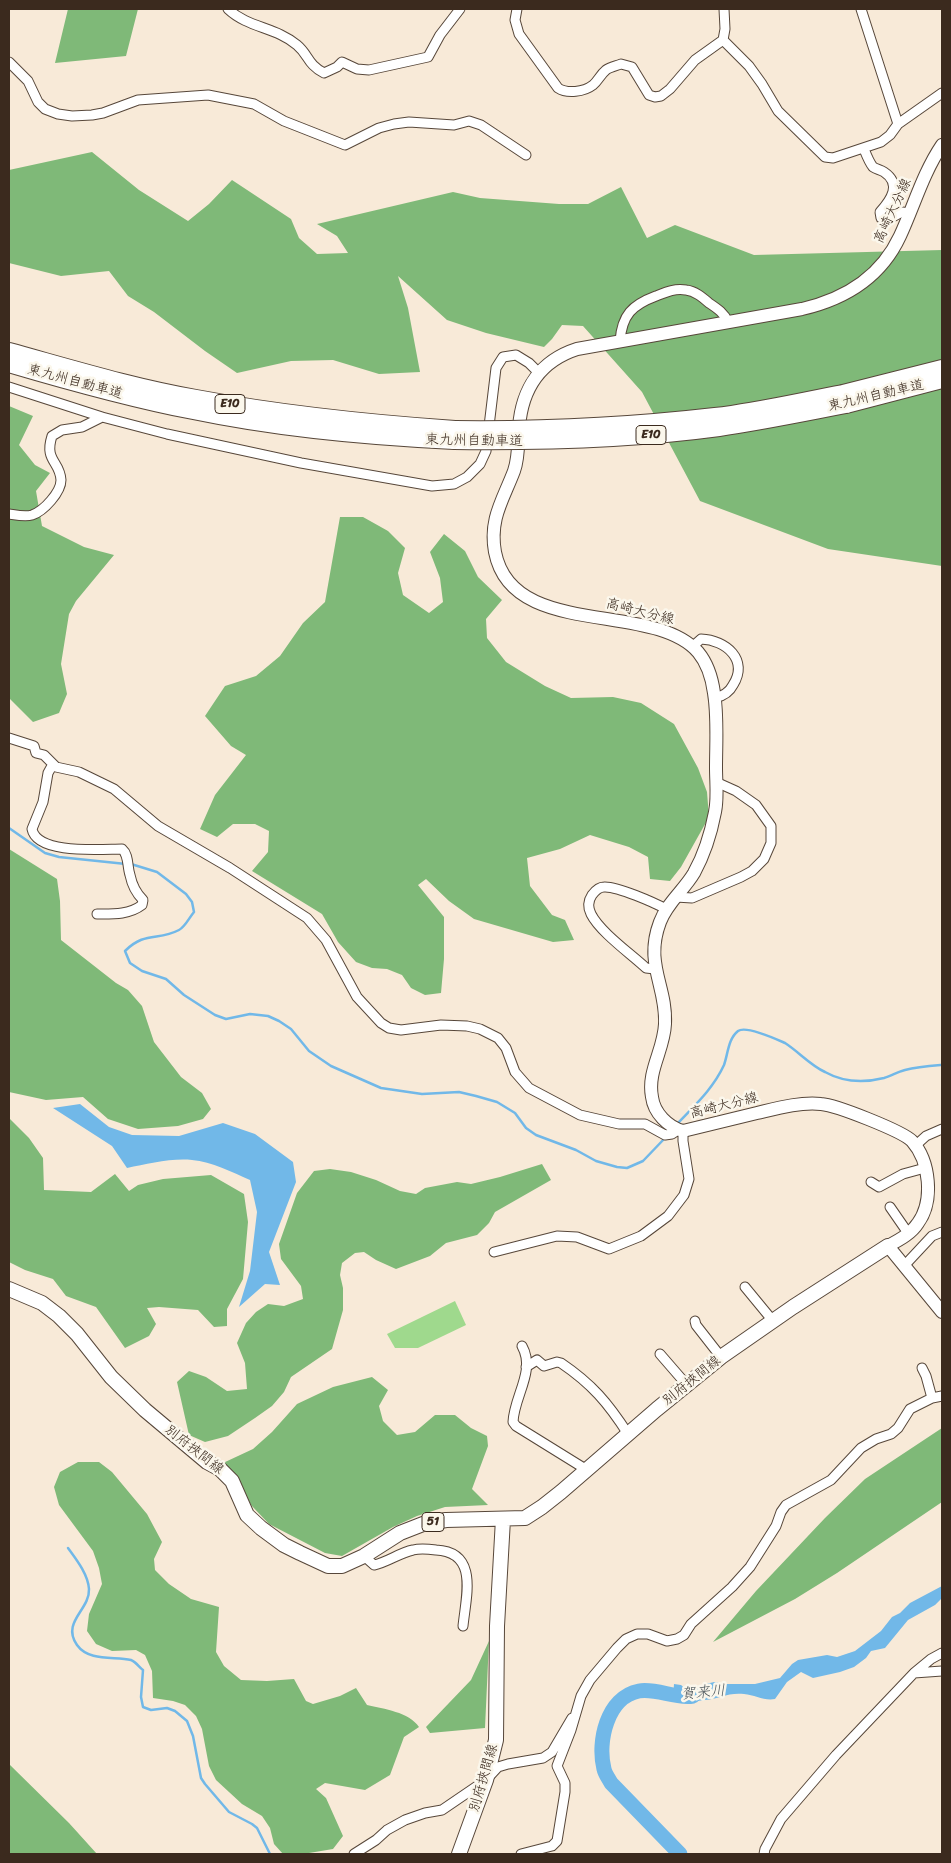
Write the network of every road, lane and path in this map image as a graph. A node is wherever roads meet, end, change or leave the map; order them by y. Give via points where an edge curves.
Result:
1 (228, 9) edge
2 (460, 9) edge
3 (517, 9) edge
4 (724, 9) edge
5 (861, 9) edge
6 (723, 40) junction
7 (9, 62) edge
8 (942, 93) edge
9 (898, 124) junction
10 (942, 146) edge
11 (864, 149) junction
12 (526, 155) dead end
13 (910, 213) junction
14 (728, 322) junction
15 (620, 341) junction
16 (9, 351) edge
17 (9, 364) edge
18 (942, 368) edge
19 (539, 373) junction
20 (942, 380) edge
21 (9, 386) edge
22 (844, 399) junction
23 (102, 417) junction
24 (455, 435) junction
25 (9, 514) edge
26 (692, 647) junction
27 (715, 698) junction
28 (9, 738) edge
29 (53, 764) junction
30 (716, 782) junction
31 (676, 897) junction
32 (666, 910) junction
33 (97, 914) dead end
34 (654, 969) junction
35 (942, 1129) edge
36 (681, 1131) junction
37 (915, 1146) junction
38 (925, 1168) junction
39 (870, 1182) dead end
40 (890, 1207) dead end
41 (942, 1232) edge
42 (908, 1233) junction
43 (888, 1246) junction
44 (494, 1252) dead end
45 (904, 1266) junction
46 (745, 1287) dead end
47 (9, 1289) edge
48 (942, 1312) edge
49 (695, 1321) dead end
50 (773, 1321) junction
51 (522, 1346) dead end
52 (660, 1354) dead end
53 (721, 1357) junction
54 (526, 1367) junction
55 (922, 1368) dead end
56 (686, 1384) junction
57 (942, 1396) edge
58 (932, 1398) junction
59 (628, 1434) junction
60 (587, 1470) junction
61 (503, 1519) junction
62 (364, 1556) junction
63 (463, 1626) dead end
64 (942, 1653) edge
65 (942, 1671) edge
66 (914, 1673) junction
67 (576, 1713) junction
68 (486, 1780) junction
69 (354, 1854) edge
70 (459, 1854) edge
71 (521, 1854) edge
72 (764, 1854) edge

1 - 2 street via 247,22 283,36 298,46 314,68 324,73 342,62 369,70 428,57
3 - 6 street via 515,20 519,34 558,88 567,92 588,88 607,69 621,64 632,67 649,95 661,96 695,60
4 - 6 street
5 - 9 street
6 - 11 street via 749,66 778,111 825,157 833,158
7 - 12 street via 28,81 45,110 58,114 92,115 138,100 208,95 254,104 284,122 345,145 394,124 454,125 469,121 481,125
8 - 9 street
9 - 11 street via 881,142
10 - 13 main road, 高崎大分線 via 928,169
11 - 13 street via 874,168 884,172 894,184 890,201 880,212 881,218 887,220 902,212
13 - 14 main road, 高崎大分線 via 889,255 866,280 848,293 823,304
14 - 15 main road, 高崎大分線
14 - 15 street via 723,313 698,294 670,290 641,302 631,310 621,329
15 - 19 main road, 高崎大分線 via 571,351
16 - 24 highway, 東九州自動車道 / E10 via 212,401
17 - 24 highway, 東九州自動車道 / E10 via 195,412 390,438
18 - 22 highway, 東九州自動車道 / E10
19 - 23 street via 516,355 503,357 496,368 486,451 480,464 454,484 432,486 301,463
19 - 26 main road, 高崎大分線 via 521,407 514,470 495,518 495,551 499,566 509,581 536,602 663,631
20 - 22 highway, 東九州自動車道 / E10
21 - 23 street
22 - 24 highway, 東九州自動車道 / E10, bridge via 590,428
23 - 25 street via 52,436 50,457 59,472 59,489 40,511 31,515
26 - 27 main road, 高崎大分線 via 708,669
26 - 27 street via 701,639 718,643 734,655 739,664 739,672 729,691
27 - 30 main road, 高崎大分線
28 - 29 street via 34,746 36,754 44,755
29 - 33 street via 32,829 35,837 54,847 122,848 133,886 143,900 142,906 133,910
29 - 36 street via 114,789 158,826 307,918 326,940 358,997 381,1023 401,1030 442,1025 480,1029 498,1038 506,1048 515,1072 529,1088 580,1115 619,1124 645,1124 665,1135
30 - 31 main road, 高崎大分線 via 716,809 705,850 694,874
30 - 31 street via 756,805 771,826 771,843 764,859 741,877 692,898
31 - 32 main road, 高崎大分線
32 - 34 main road, 高崎大分線 via 653,948
32 - 34 street via 615,888 596,890 590,898 591,913 601,928 646,968
34 - 36 main road, 高崎大分線 via 665,1025 650,1080 652,1099 659,1114
35 - 37 street via 926,1136
36 - 37 main road, 高崎大分線 via 793,1105 821,1104 841,1108 900,1134
36 - 44 street via 689,1171 684,1195 668,1216 641,1236 609,1249 577,1237 558,1236
37 - 38 main road
38 - 39 street via 903,1174 878,1187
38 - 42 main road via 926,1205 921,1219
40 - 42 street
41 - 45 street via 932,1236
42 - 43 main road
43 - 45 main road
43 - 50 main road, 別府挾間線 / 51
45 - 48 main road
46 - 50 street
47 - 62 main road, 別府挾間線 / 51 via 42,1303 59,1316 145,1410 232,1480 247,1514 261,1528 284,1544 328,1566 342,1566
49 - 53 street
50 - 53 main road, 別府挾間線 / 51
51 - 54 street via 527,1358
52 - 56 street
53 - 56 main road, 別府挾間線 / 51
54 - 59 street via 537,1360 544,1366 561,1363 595,1390
54 - 60 street via 513,1422
55 - 58 street
56 - 59 main road, 別府挾間線 / 51
57 - 58 street
58 - 67 street via 910,1409 891,1434 861,1448 831,1480 786,1505 750,1568 691,1624 684,1635 667,1640 637,1634 626,1639 590,1680
59 - 60 main road, 別府挾間線 / 51
60 - 61 main road, 別府挾間線 / 51 via 525,1518
61 - 62 main road, 別府挾間線 / 51 via 446,1520 423,1524 400,1533
61 - 68 main road, 別府挾間線 via 496,1740
62 - 63 street via 374,1565 416,1549 449,1551 460,1558 466,1567
64 - 66 street
65 - 66 street
66 - 72 street via 836,1755 781,1820
67 - 68 street via 552,1752 544,1758 498,1767
67 - 71 street via 557,1766 566,1792 557,1841 552,1846
68 - 69 street via 442,1810 412,1817 386,1830
68 - 70 main road, 別府挾間線

